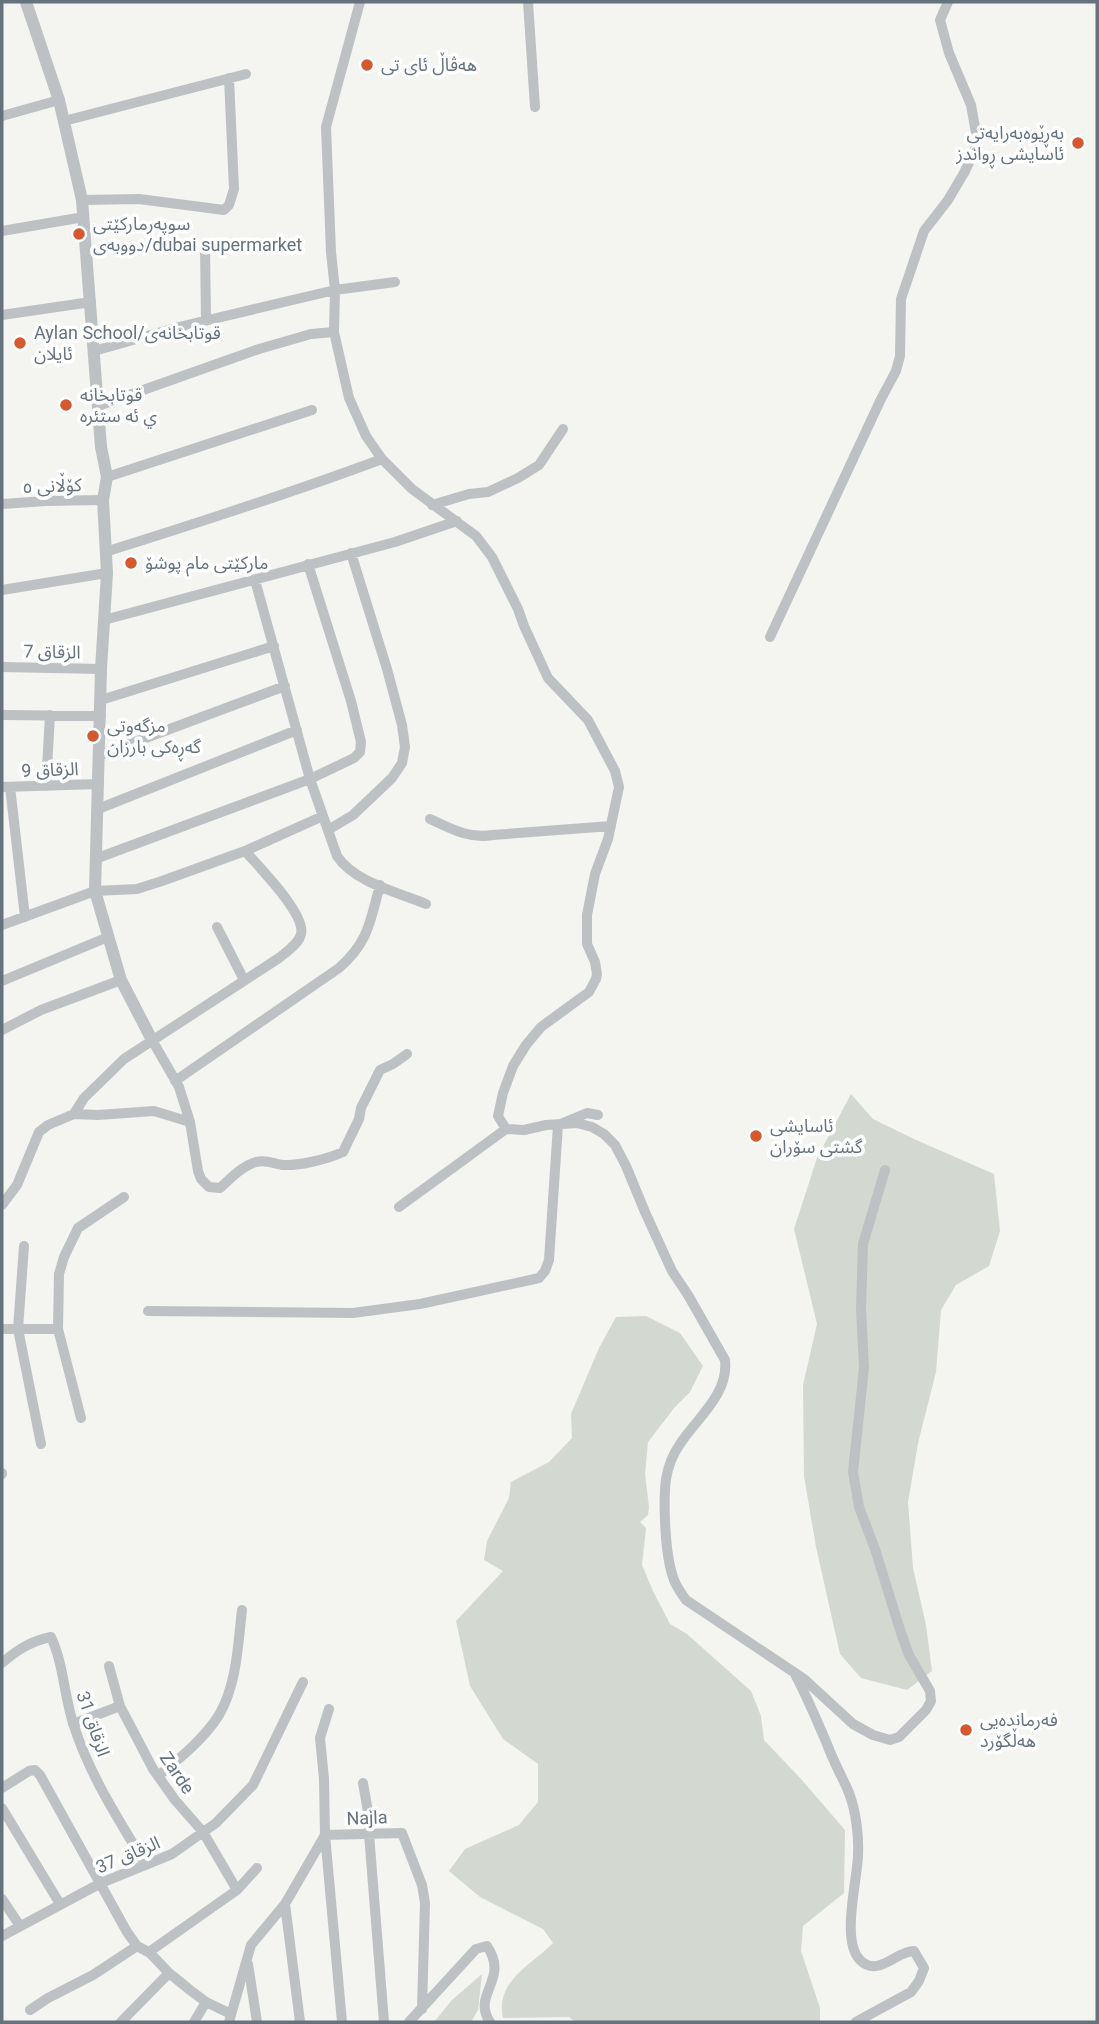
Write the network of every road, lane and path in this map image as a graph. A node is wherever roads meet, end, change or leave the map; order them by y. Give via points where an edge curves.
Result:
1 (26, 2) edge
2 (360, 2) edge
3 (528, 2) edge
4 (948, 2) edge
5 (246, 74) dead end
6 (229, 78) junction
7 (59, 100) junction
8 (535, 107) dead end
9 (2, 116) edge
10 (64, 121) junction
11 (82, 200) junction
12 (84, 217) junction
13 (2, 231) edge
14 (205, 247) dead end
15 (395, 282) dead end
16 (335, 290) junction
17 (91, 302) junction
18 (2, 315) edge
19 (205, 320) junction
20 (334, 332) junction
21 (94, 351) junction
22 (98, 406) junction
23 (312, 410) dead end
24 (563, 429) dead end
25 (382, 459) junction
26 (107, 477) junction
27 (103, 500) junction
28 (2, 504) edge
29 (432, 505) junction
30 (457, 521) junction
31 (105, 552) junction
32 (351, 553) junction
33 (308, 564) junction
34 (107, 573) junction
35 (255, 580) junction
36 (2, 590) edge
37 (104, 620) junction
38 (770, 638) dead end
39 (274, 646) junction
40 (2, 667) edge
41 (101, 669) junction
42 (285, 686) junction
43 (101, 700) junction
44 (2, 715) edge
45 (50, 715) junction
46 (101, 716) junction
47 (297, 730) junction
48 (100, 755) junction
49 (310, 779) junction
50 (99, 784) junction
51 (46, 786) junction
52 (6, 787) edge
53 (98, 809) junction
54 (323, 816) junction
55 (430, 819) dead end
56 (611, 826) junction
57 (328, 830) junction
58 (245, 851) junction
59 (95, 859) junction
60 (380, 885) junction
61 (95, 891) junction
62 (426, 904) dead end
63 (25, 917) junction
64 (2, 925) edge
65 (217, 927) dead end
66 (108, 937) junction
67 (121, 980) junction
68 (244, 980) junction
69 (2, 981) edge
70 (2, 1030) edge
71 (152, 1040) junction
72 (407, 1054) dead end
73 (175, 1082) junction
74 (74, 1114) junction
75 (598, 1115) dead end
76 (190, 1122) junction
77 (558, 1125) junction
78 (506, 1129) junction
79 (885, 1170) dead end
80 (124, 1197) dead end
81 (2, 1205) edge
82 (399, 1207) dead end
83 (24, 1245) dead end
84 (148, 1311) dead end
85 (2, 1329) edge
86 (18, 1329) junction
87 (58, 1329) junction
88 (81, 1418) dead end
89 (41, 1444) dead end
90 (242, 1610) dead end
91 (2, 1663) edge
92 (109, 1666) dead end
93 (794, 1673) junction
94 (303, 1682) dead end
95 (120, 1706) junction
96 (329, 1709) dead end
97 (73, 1724) junction
98 (158, 1776) junction
99 (363, 1783) dead end
100 (2, 1787) edge
101 (2, 1808) edge
102 (203, 1832) junction
103 (369, 1834) junction
104 (324, 1835) junction
105 (146, 1864) junction
106 (257, 1868) dead end
107 (101, 1883) junction
108 (237, 1890) junction
109 (2, 1899) edge
110 (60, 1904) junction
111 (285, 1904) junction
112 (20, 1926) junction
113 (2, 1936) edge
114 (137, 1946) junction
115 (149, 1952) junction
116 (247, 1959) junction
117 (169, 1973) junction
118 (206, 2002) junction
119 (422, 2009) junction
120 (30, 2010) dead end
121 (230, 2018) edge
122 (121, 2022) edge
123 (194, 2022) edge
124 (257, 2022) edge
125 (300, 2022) edge
126 (342, 2022) edge
127 (384, 2022) edge
128 (409, 2022) edge
129 (490, 2022) edge
130 (856, 2022) edge

1 - 7 street
2 - 16 street via 326,127
3 - 8 street
4 - 38 street via 940,20 971,105 975,150 948,200 924,231 901,299 896,371
5 - 6 street
6 - 10 street
6 - 11 street via 233,189 224,210 139,200
7 - 9 street
7 - 10 street
10 - 11 street
11 - 12 street
12 - 13 street
12 - 17 street
14 - 19 street
15 - 16 street
16 - 19 street
16 - 20 street
17 - 18 street
17 - 21 street
19 - 21 street
20 - 22 street via 259,349
20 - 25 street via 348,398
21 - 22 street
22 - 26 street
23 - 26 street
24 - 29 street via 538,465 518,478 488,492
25 - 29 street
25 - 31 street
26 - 27 street
27 - 28 street, کۆڵانی ٥
27 - 31 street
29 - 30 street
30 - 32 street
30 - 56 street via 492,557 548,678 588,720 605,750 620,788
31 - 34 street
32 - 33 street
32 - 57 street via 387,669 405,747 393,778 353,815
33 - 35 street
33 - 49 street via 361,742 354,758
34 - 36 street
34 - 37 street
35 - 37 street
35 - 39 street
37 - 41 street
39 - 42 street
39 - 43 street
40 - 41 street, الزقاق 7
41 - 43 street
42 - 47 street
42 - 48 street
43 - 46 street
44 - 45 street
45 - 46 street
45 - 51 street
46 - 48 street
47 - 49 street
47 - 53 street
48 - 50 street
49 - 54 street
49 - 59 street
50 - 51 street, الزقاق 9
50 - 53 street
51 - 52 street, الزقاق 9
52 - 63 street
53 - 59 street
54 - 57 street
54 - 58 street
55 - 56 street via 479,837
56 - 78 street via 587,915 587,944 596,979 589,992 541,1027 513,1066 498,1116
57 - 60 street via 344,866
58 - 61 street via 137,889
58 - 68 street via 282,893 302,926 296,944
59 - 61 street
60 - 62 street
60 - 73 street via 368,931 353,956
61 - 63 street
61 - 66 street
63 - 64 street
65 - 68 street
66 - 67 street
66 - 69 street
67 - 70 street
67 - 71 street
68 - 71 street
71 - 73 street
71 - 74 street via 110,1072
72 - 76 street via 380,1070 343,1153 326,1159 285,1165 257,1162 220,1188 209,1187 198,1171
73 - 76 street
74 - 76 street via 154,1111
74 - 81 street via 39,1132
75 - 77 street via 587,1113
77 - 78 street
77 - 84 street via 549,1260 539,1278 353,1313
77 - 93 street via 592,1127 615,1145 672,1271 725,1360 724,1382 679,1445 666,1479 673,1576 686,1600
78 - 82 street
79 - 93 street via 863,1244 864,1368 853,1472 859,1507 901,1633 931,1701 910,1727 890,1740 853,1724
80 - 87 street via 78,1228 59,1274
83 - 86 street
85 - 86 street
86 - 87 street
86 - 89 street
87 - 88 street
90 - 98 street via 235,1669 219,1714 182,1757
91 - 97 street, الزقاق 31 via 17,1650 51,1637
92 - 95 street, Zarde
93 - 130 street via 817,1717 853,1810 859,1854 853,1947 860,1960 879,1966 914,1951 923,1968 911,1992
94 - 102 street, الزقاق 37 via 253,1785
95 - 97 street
95 - 98 street, Zarde
96 - 104 street via 320,1738
97 - 105 street, الزقاق 31 via 111,1808
98 - 102 street, Zarde
99 - 103 street
100 - 107 street via 35,1770
101 - 110 street
102 - 105 street, الزقاق 37 via 172,1854
102 - 108 street, Zarde
103 - 104 street, Najla
103 - 119 street, Najla via 402,1833 422,1885
103 - 127 street
104 - 111 street, Najla
104 - 126 street
105 - 107 street, الزقاق 37
106 - 108 street
107 - 110 street, الزقاق 37
107 - 114 street
108 - 115 street
109 - 112 street
110 - 112 street, الزقاق 37
111 - 116 street, Najla via 251,1945
111 - 125 street
112 - 113 street, الزقاق 37
114 - 115 street
114 - 120 street
115 - 117 street
116 - 121 street, Najla
116 - 124 street
117 - 118 street
117 - 122 street
118 - 121 street
118 - 123 street
119 - 128 street
119 - 129 street via 476,1949 487,1946 496,1963 484,2005

